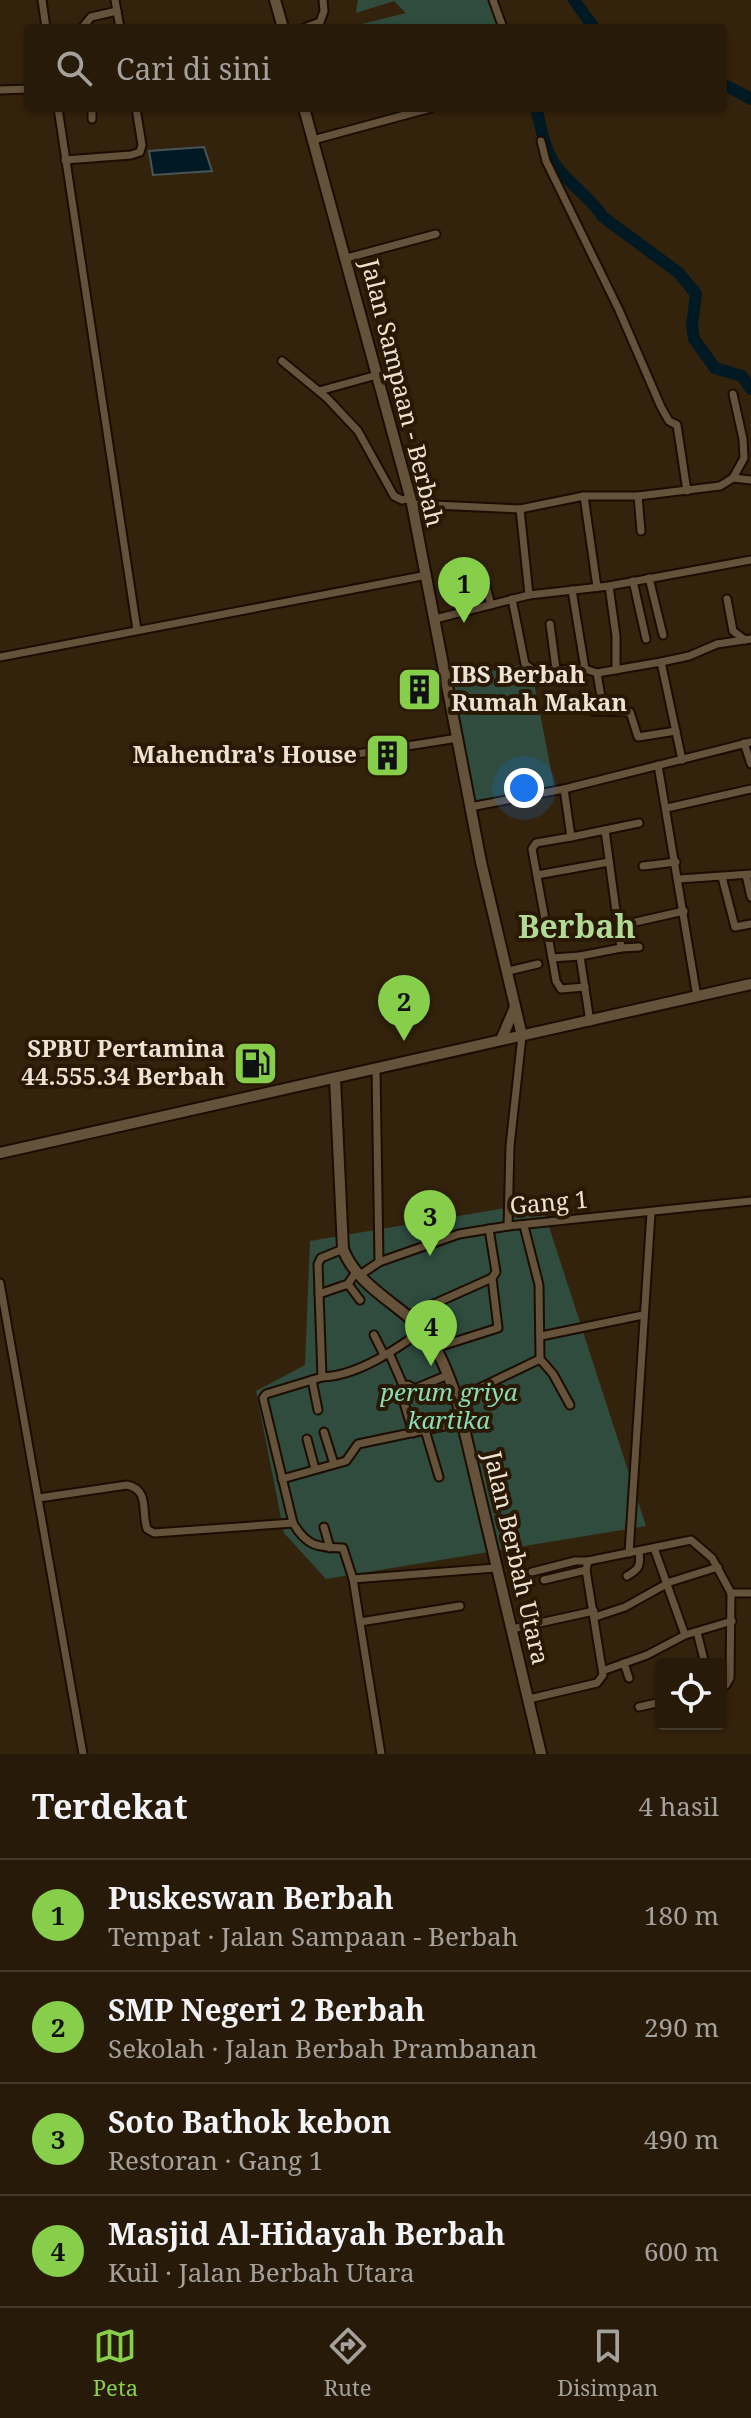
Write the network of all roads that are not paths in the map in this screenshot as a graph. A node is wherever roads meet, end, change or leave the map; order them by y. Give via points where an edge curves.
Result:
1 (42, 0) edge
2 (115, 0) edge
3 (275, 0) edge
4 (323, 0) edge
5 (493, 0) edge
6 (117, 11) junction
7 (45, 24) edge
8 (85, 24) edge
9 (119, 24) edge
10 (282, 24) edge
11 (315, 24) edge
12 (502, 24) edge
13 (24, 89) edge
14 (0, 90) edge
15 (59, 112) edge
16 (92, 112) edge
17 (137, 112) edge
18 (305, 112) edge
19 (416, 112) edge
20 (92, 119) dead end
21 (313, 140) junction
22 (541, 141) dead end
23 (65, 160) junction
24 (436, 234) dead end
25 (347, 258) junction
26 (282, 361) dead end
27 (377, 375) junction
28 (319, 391) junction
29 (733, 394) dead end
30 (733, 478) junction
31 (751, 480) edge
32 (687, 491) junction
33 (584, 496) junction
34 (638, 496) junction
35 (411, 501) junction
36 (520, 509) junction
37 (641, 531) dead end
38 (751, 560) edge
39 (427, 575) junction
40 (649, 578) junction
41 (633, 581) junction
42 (485, 583) dead end
43 (609, 586) junction
44 (597, 587) junction
45 (572, 590) junction
46 (529, 595) junction
47 (512, 599) junction
48 (727, 599) dead end
49 (491, 605) junction
50 (435, 619) junction
51 (550, 624) dead end
52 (137, 630) junction
53 (663, 635) dead end
54 (646, 639) dead end
55 (748, 640) edge
56 (0, 657) edge
57 (661, 662) junction
58 (556, 669) junction
59 (585, 669) junction
60 (616, 670) junction
61 (597, 673) junction
62 (601, 697) dead end
63 (593, 711) dead end
64 (676, 731) junction
65 (458, 738) junction
66 (748, 743) edge
67 (325, 759) dead end
68 (682, 760) junction
69 (751, 764) edge
70 (658, 765) junction
71 (564, 789) junction
72 (751, 789) edge
73 (470, 807) junction
74 (667, 808) junction
75 (639, 823) dead end
76 (605, 830) junction
77 (571, 837) junction
78 (609, 862) junction
79 (676, 862) junction
80 (643, 866) dead end
81 (748, 874) edge
82 (537, 875) junction
83 (722, 877) junction
84 (679, 879) junction
85 (751, 897) edge
86 (684, 911) junction
87 (751, 924) edge
88 (618, 926) junction
89 (639, 947) dead end
90 (621, 948) junction
91 (580, 956) junction
92 (552, 958) junction
93 (538, 964) dead end
94 (508, 971) junction
95 (751, 984) edge
96 (585, 987) junction
97 (697, 997) junction
98 (516, 1005) junction
99 (590, 1022) junction
100 (522, 1036) junction
101 (501, 1040) junction
102 (376, 1069) junction
103 (335, 1079) junction
104 (0, 1153) edge
105 (751, 1201) edge
106 (651, 1213) junction
107 (508, 1226) junction
108 (524, 1226) junction
109 (489, 1229) junction
110 (343, 1249) junction
111 (379, 1262) junction
112 (358, 1273) junction
113 (492, 1278) junction
114 (0, 1283) edge
115 (348, 1284) junction
116 (319, 1294) junction
117 (360, 1300) dead end
118 (643, 1315) dead end
119 (407, 1316) junction
120 (423, 1330) junction
121 (374, 1335) dead end
122 (541, 1336) junction
123 (435, 1348) junction
124 (386, 1354) junction
125 (540, 1359) junction
126 (448, 1375) junction
127 (322, 1377) junction
128 (312, 1380) junction
129 (403, 1390) junction
130 (457, 1399) junction
131 (570, 1405) dead end
132 (318, 1410) dead end
133 (463, 1422) junction
134 (425, 1430) junction
135 (324, 1432) dead end
136 (413, 1433) junction
137 (307, 1439) dead end
138 (334, 1464) junction
139 (315, 1469) junction
140 (439, 1477) dead end
141 (282, 1479) junction
142 (39, 1498) junction
143 (293, 1523) junction
144 (324, 1527) dead end
145 (330, 1548) junction
146 (654, 1548) junction
147 (639, 1552) junction
148 (629, 1553) junction
149 (588, 1561) junction
150 (718, 1567) junction
151 (495, 1568) junction
152 (586, 1570) junction
153 (532, 1572) dead end
154 (627, 1576) dead end
155 (353, 1579) junction
156 (544, 1580) dead end
157 (667, 1585) junction
158 (731, 1593) junction
159 (751, 1593) edge
160 (460, 1606) dead end
161 (594, 1614) junction
162 (732, 1621) junction
163 (360, 1622) junction
164 (512, 1629) junction
165 (697, 1632) junction
166 (685, 1635) junction
167 (704, 1658) edge
168 (624, 1663) junction
169 (605, 1670) junction
170 (629, 1678) dead end
171 (727, 1684) edge
172 (529, 1699) junction
173 (655, 1703) edge
174 (639, 1707) dead end
175 (83, 1754) edge
176 (381, 1754) edge
177 (541, 1754) edge

1 - 7 street
2 - 6 street
3 - 10 main road
4 - 11 street via 324,11
5 - 12 street
6 - 8 street via 91,17
6 - 9 street
13 - 14 street
15 - 23 street
16 - 20 street
17 - 23 street via 140,152
18 - 21 main road, Jalan Sampaan - Berbah
19 - 21 street
21 - 25 main road, Jalan Sampaan - Berbah
22 - 32 street via 551,173 661,407 677,425
23 - 52 street
24 - 25 street
25 - 27 main road, Jalan Sampaan - Berbah
26 - 28 street
27 - 28 street
27 - 35 main road, Jalan Sampaan - Berbah
28 - 35 street via 361,436 394,496
29 - 30 street via 745,448
30 - 31 street
30 - 32 street via 711,489
32 - 34 street
33 - 34 street
33 - 36 street
33 - 44 street
34 - 37 street
35 - 36 street
35 - 39 main road, Jalan Sampaan - Berbah
36 - 46 street
38 - 40 street
39 - 50 main road, Jalan Sampaan - Berbah
39 - 52 street
40 - 41 street
40 - 53 street
41 - 43 street
41 - 54 street
42 - 49 street
43 - 44 street
43 - 60 street
44 - 45 street
45 - 46 street
45 - 59 street
46 - 47 street
47 - 49 street
47 - 58 street via 525,664 533,670
48 - 55 street via 733,631
49 - 50 street
50 - 65 main road, Jalan Sampaan - Berbah
51 - 58 street
52 - 56 street
55 - 57 street
57 - 60 street
57 - 64 street
58 - 59 street
59 - 61 street
60 - 61 street
61 - 62 street
63 - 64 street via 630,712 638,737
64 - 68 street
65 - 67 street
65 - 73 main road, Jalan Sampaan - Berbah
66 - 68 street
66 - 69 street
68 - 70 street
70 - 71 street
70 - 74 street
71 - 73 street
71 - 77 street
72 - 74 street
73 - 94 main road, Jalan Sampaan - Berbah
74 - 79 street
75 - 76 street
76 - 77 street
76 - 78 street
77 - 82 street via 533,845
78 - 82 street
78 - 88 street
79 - 80 street
79 - 84 street
81 - 83 street
81 - 85 street
82 - 92 street
83 - 84 street
83 - 87 street via 735,927
84 - 86 street
86 - 88 street
86 - 97 street
88 - 90 street
89 - 90 street
90 - 91 street
91 - 92 street
91 - 96 street
92 - 96 street via 561,989
93 - 94 street
94 - 98 main road, Jalan Sampaan - Berbah
95 - 97 main road
96 - 99 street
97 - 99 main road
98 - 100 main road, Jalan Sampaan - Berbah
98 - 101 main road
99 - 100 main road
100 - 101 main road
100 - 107 street
101 - 102 main road
102 - 103 main road
102 - 111 street
103 - 104 main road
103 - 110 main road, Jalan Berbah Utara
105 - 106 street, Gang 1
106 - 108 street, Gang 1
106 - 148 street
107 - 108 street, Gang 1
107 - 109 street, Gang 1
108 - 122 street via 539,1285
109 - 111 street, Gang 1 via 438,1240
109 - 113 street via 496,1272
110 - 112 main road, Jalan Berbah Utara
110 - 116 street via 319,1261
111 - 112 street, Gang 1
112 - 115 street
112 - 119 main road, Jalan Berbah Utara
113 - 119 street
113 - 123 street via 498,1328
114 - 142 street
115 - 116 street
115 - 117 street
116 - 127 street
118 - 122 street
119 - 120 main road, Jalan Berbah Utara
120 - 123 main road, Jalan Berbah Utara
120 - 124 street
121 - 124 street
122 - 125 street
123 - 126 main road, Jalan Berbah Utara
124 - 127 street
124 - 129 street
125 - 130 street
125 - 131 street
126 - 129 street
126 - 130 main road, Jalan Berbah Utara
127 - 128 street
128 - 132 street
128 - 141 street via 264,1396
129 - 136 street
130 - 133 main road, Jalan Berbah Utara
133 - 134 street
133 - 151 main road, Jalan Berbah Utara
134 - 136 street
134 - 140 street
135 - 138 street
136 - 138 street via 358,1444 349,1458
137 - 139 street
138 - 139 street
139 - 141 street
141 - 143 street
142 - 143 street via 137,1487 147,1529 154,1533
142 - 175 street
143 - 145 street via 301,1536
144 - 145 street
145 - 155 street via 343,1548
146 - 147 street
146 - 150 street via 691,1540
146 - 157 street
147 - 148 street
147 - 154 street via 641,1563
148 - 149 street
149 - 152 street
149 - 153 street
150 - 157 street
150 - 158 street
151 - 155 street
151 - 164 main road, Jalan Berbah Utara
152 - 156 street
152 - 161 street
155 - 163 street
157 - 161 street via 625,1607
157 - 166 street
158 - 159 street
158 - 162 street
160 - 163 street
161 - 164 street
161 - 169 street
162 - 165 street
162 - 171 street
163 - 176 street
164 - 172 main road, Jalan Berbah Utara
165 - 166 street
165 - 167 street
166 - 168 street
168 - 169 street
168 - 170 street
169 - 172 street via 597,1683
172 - 177 main road, Jalan Berbah Utara
173 - 174 street

